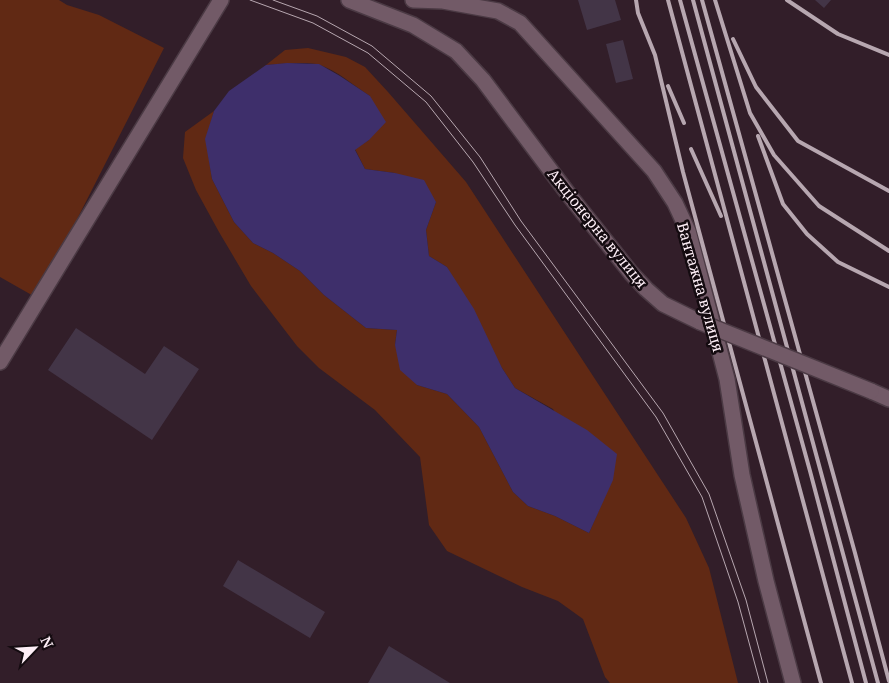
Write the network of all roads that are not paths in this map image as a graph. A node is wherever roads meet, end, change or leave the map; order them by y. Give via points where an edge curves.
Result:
1 (221, 0) edge
2 (350, 0) edge
3 (413, 0) edge
4 (0, 362) edge
5 (889, 399) edge
6 (793, 683) edge

1 - 4 street
2 - 5 street, Акціонерна вулиця, bridge via 413,25 456,51 484,80 631,274 664,304 700,322
3 - 6 street, Вантажна вулиця via 443,1 498,11 520,23 654,171 676,203 688,231 727,379 742,475

